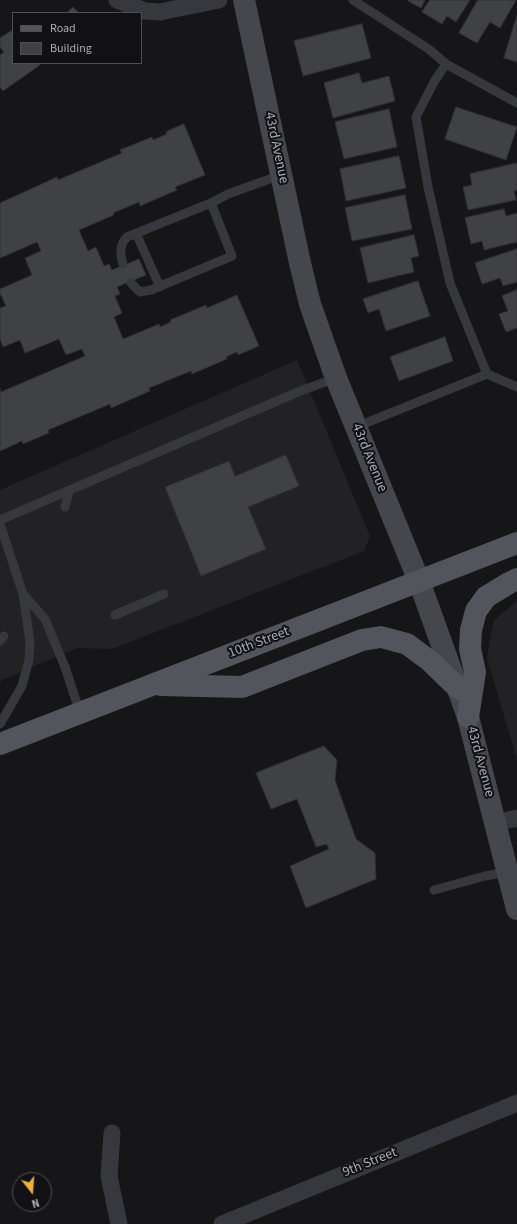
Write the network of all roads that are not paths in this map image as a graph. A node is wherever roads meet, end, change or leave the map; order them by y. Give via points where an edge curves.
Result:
1 (118, 0) edge
2 (219, 0) edge
3 (244, 0) edge
4 (353, 0) edge
5 (446, 64) junction
6 (517, 103) edge
7 (281, 175) junction
8 (212, 203) junction
9 (136, 233) junction
10 (123, 264) dead end
11 (131, 283) dead end
12 (160, 287) junction
13 (486, 374) junction
14 (336, 378) junction
15 (517, 386) edge
16 (356, 427) junction
17 (69, 492) junction
18 (66, 507) dead end
19 (0, 520) edge
20 (0, 524) edge
21 (517, 543) edge
22 (517, 579) edge
23 (419, 581) junction
24 (23, 594) junction
25 (164, 594) dead end
26 (115, 615) dead end
27 (152, 684) junction
28 (459, 689) junction
29 (80, 713) junction
30 (468, 717) junction
31 (0, 724) edge
32 (0, 744) edge
33 (517, 818) edge
34 (496, 823) junction
35 (508, 872) junction
36 (434, 890) dead end
37 (517, 909) edge
38 (517, 1103) edge
39 (112, 1133) dead end
40 (119, 1224) edge
41 (222, 1224) edge

1 - 2 street via 145,11 160,12
3 - 7 street, 43rd Avenue
4 - 5 lane via 430,50
5 - 6 lane
5 - 13 lane via 416,117 428,187 450,283
7 - 8 lane via 228,194
7 - 14 street, 43rd Avenue via 310,304
8 - 9 lane
8 - 12 lane via 232,256
9 - 10 lane via 127,237 121,246 120,256
9 - 12 lane
11 - 12 lane via 140,292
13 - 15 lane
13 - 16 lane
14 - 16 street, 43rd Avenue
14 - 17 lane via 298,392 112,477
16 - 23 street, 43rd Avenue
17 - 18 lane
17 - 19 lane
20 - 24 lane
21 - 23 main road, 10th Street
22 - 30 main road via 486,597 476,611 470,649 475,672
23 - 27 main road, 10th Street
23 - 28 street, 43rd Avenue
24 - 29 lane via 45,619
24 - 31 lane via 30,642 29,660 22,686
25 - 26 lane
27 - 28 main road via 242,688 362,640 381,638 407,644 430,660
27 - 29 main road, 10th Street
28 - 30 street, 43rd Avenue
29 - 32 main road, 10th Street
30 - 34 street, 43rd Avenue
33 - 34 street
34 - 35 street, 43rd Avenue
35 - 36 lane
35 - 37 street, 43rd Avenue
38 - 41 street, 9th Street
39 - 40 street via 109,1176

